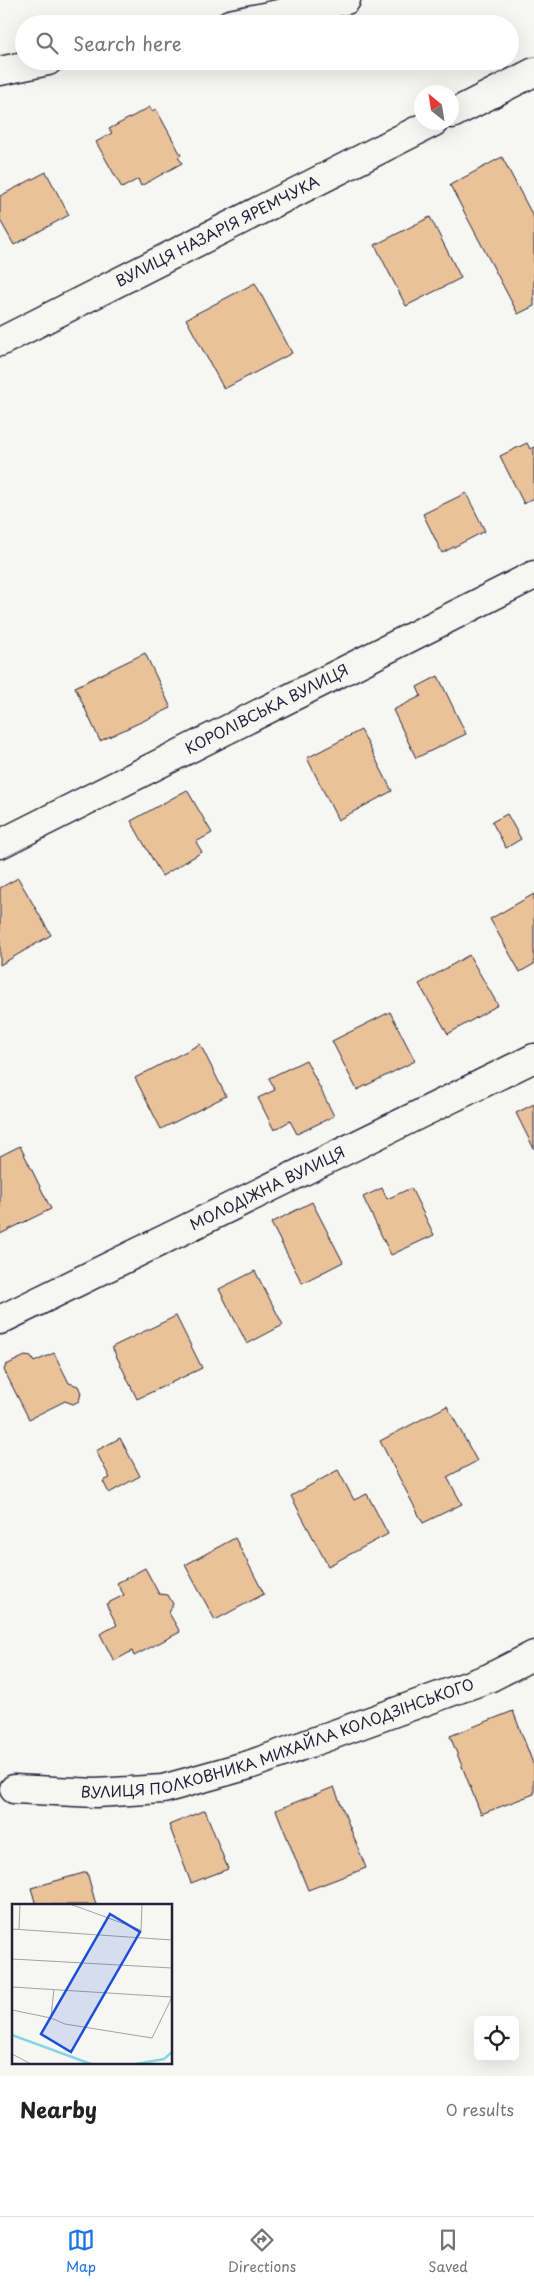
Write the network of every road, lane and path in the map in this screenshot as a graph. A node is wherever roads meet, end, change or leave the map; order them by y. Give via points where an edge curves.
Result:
1 (346, 0) edge
2 (274, 15) edge
3 (15, 68) edge
4 (0, 71) edge
5 (534, 72) edge
6 (459, 110) edge
7 (418, 130) edge
8 (0, 342) edge
9 (534, 575) edge
10 (0, 844) edge
11 (534, 1058) edge
12 (0, 1320) edge
13 (534, 1655) edge
14 (14, 1789) dead end

1 - 2 street
3 - 4 street
5 - 6 street
7 - 8 street, ВУЛИЦЯ НАЗАРІЯ ЯРЕМЧУКА
9 - 10 street, КОРОЛІВСЬКА ВУЛИЦЯ
11 - 12 street, МОЛОДІЖНА ВУЛИЦЯ
13 - 14 street, ВУЛИЦЯ ПОЛКОВНИКА МИХАЙЛА КОЛОДЗІНСЬКОГО via 489,1678 259,1762 163,1789 96,1793

